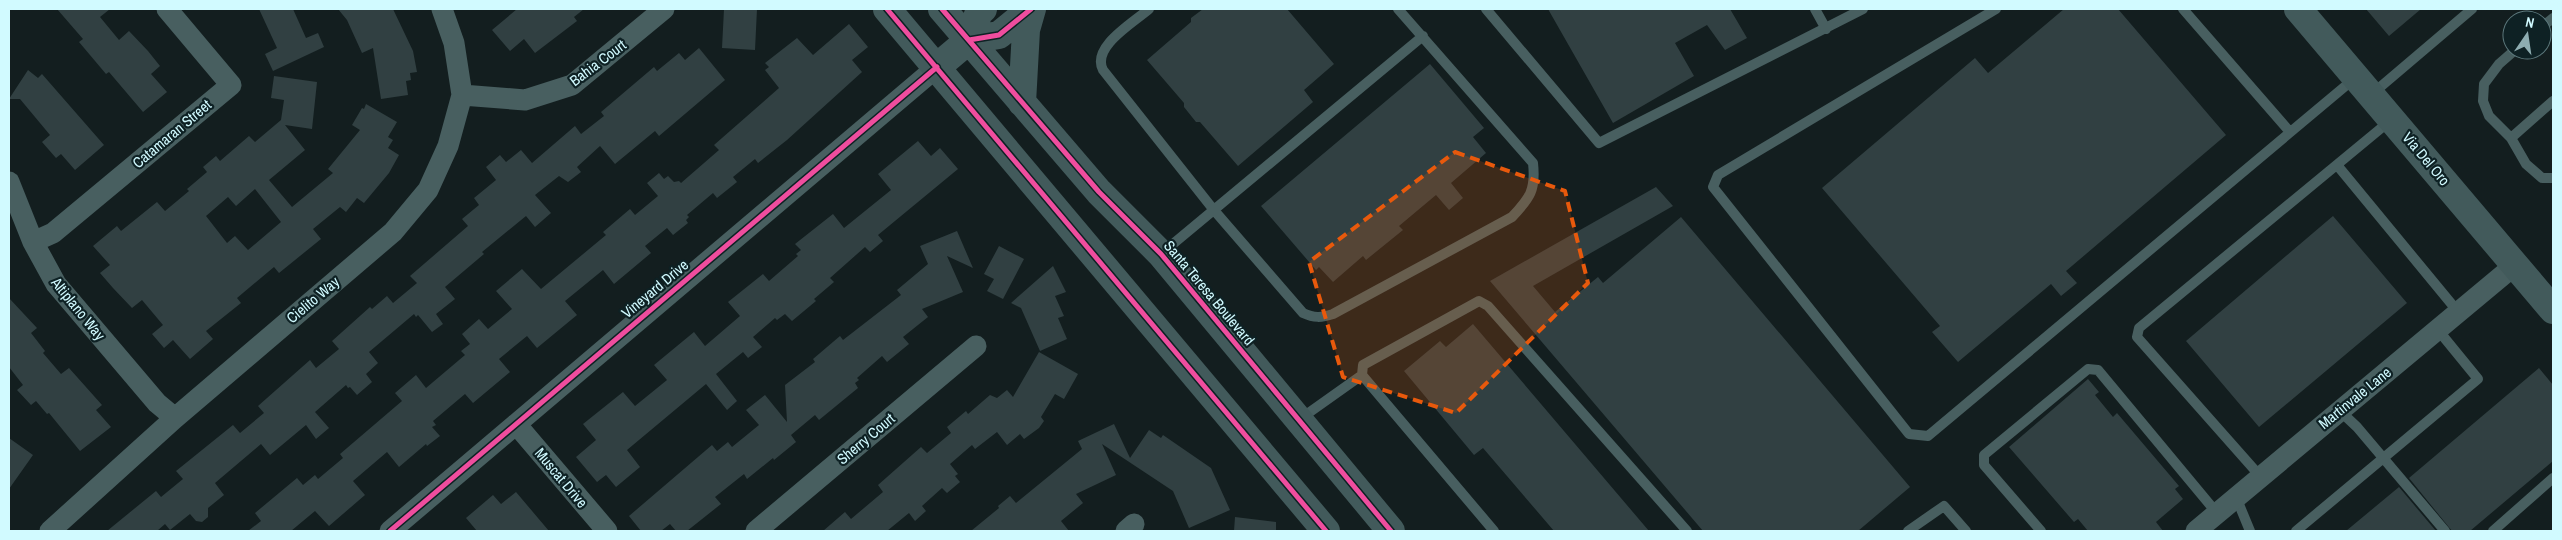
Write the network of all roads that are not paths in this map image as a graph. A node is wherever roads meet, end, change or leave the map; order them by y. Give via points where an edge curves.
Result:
1 (167, 9) edge
2 (442, 9) edge
3 (664, 9) edge
4 (887, 9) edge
5 (942, 9) edge
6 (983, 9) edge
7 (1032, 9) edge
8 (1149, 9) edge
9 (1398, 9) edge
10 (1486, 9) edge
11 (1815, 9) edge
12 (1863, 9) edge
13 (1996, 9) edge
14 (2183, 9) edge
15 (2298, 9) edge
16 (2472, 9) edge
17 (1826, 29) junction
18 (1422, 36) junction
19 (969, 40) junction
20 (2504, 60) edge
21 (937, 67) junction
22 (2363, 86) junction
23 (462, 95) junction
24 (2553, 102) edge
25 (1022, 103) junction
26 (2392, 119) junction
27 (2290, 132) junction
28 (2510, 138) junction
29 (2337, 165) junction
30 (2553, 178) edge
31 (9, 182) edge
32 (1213, 209) junction
33 (33, 242) junction
34 (1161, 254) junction
35 (2515, 265) junction
36 (2553, 310) edge
37 (2459, 313) junction
38 (2438, 330) junction
39 (976, 346) dead end
40 (1362, 375) junction
41 (2340, 410) junction
42 (175, 418) junction
43 (1299, 420) junction
44 (516, 424) junction
45 (2382, 458) junction
46 (2260, 476) junction
47 (2553, 478) edge
48 (2235, 496) junction
49 (2216, 512) junction
50 (50, 531) edge
51 (390, 531) edge
52 (607, 531) edge
53 (756, 531) edge
54 (1326, 531) edge
55 (1391, 531) edge
56 (1494, 531) edge
57 (1687, 531) edge
58 (1908, 531) edge
59 (1966, 531) edge
60 (2041, 531) edge
61 (2196, 531) edge
62 (2250, 531) edge
63 (2296, 531) edge
64 (2444, 531) edge
65 (2492, 531) edge

1 - 33 street, Catamaran Street via 231,85 54,233
2 - 23 street, Cielito Way via 454,43
3 - 23 street, Bahia Court via 572,86 526,100
4 - 21 main road
5 - 19 main road, Santa Teresa Boulevard
6 - 19 main road
7 - 19 main road via 999,35
7 - 25 main road via 1025,38
8 - 32 lane via 1107,44 1100,53 1099,62
9 - 18 lane
10 - 17 lane via 1599,143
11 - 17 lane
12 - 17 lane
13 - 27 lane via 1718,175 1713,186 1909,434 1928,436
14 - 27 lane
15 - 22 main road, Via Del Oro
16 - 22 lane
18 - 32 lane
18 - 32 lane via 1533,163 1529,199 1512,216 1333,314 1313,317 1303,313
19 - 21 main road
19 - 25 main road, Santa Teresa Boulevard
20 - 28 lane via 2484,84 2483,101 2489,116
21 - 44 street, Vineyard Drive
21 - 54 main road
22 - 26 main road, Via Del Oro
22 - 27 lane
23 - 42 street, Cielito Way via 448,146 428,190 393,232
24 - 28 lane
25 - 34 main road, Santa Teresa Boulevard via 1099,192
26 - 29 lane
26 - 35 main road, Via Del Oro
28 - 30 lane via 2526,164 2542,178
29 - 37 lane
29 - 46 lane via 2139,328 2137,337
31 - 33 street, Altiplano Way
32 - 34 lane
33 - 42 street, Altiplano Way via 56,284 157,403
34 - 43 main road, Santa Teresa Boulevard
35 - 36 main road, Via Del Oro
35 - 37 street, Martinvale Lane
37 - 38 street, Martinvale Lane
38 - 41 street, Martinvale Lane
38 - 45 lane via 2478,379
39 - 53 street, Sherry Court
40 - 43 lane
40 - 56 lane
40 - 57 lane via 1363,365 1478,301 1488,306
41 - 45 lane
41 - 46 street, Martinvale Lane
42 - 50 street, Cielito Way
43 - 55 main road, Santa Teresa Boulevard
44 - 51 street, Vineyard Drive
44 - 52 street, Muscat Drive
45 - 63 lane
45 - 64 lane
46 - 48 street, Martinvale Lane
47 - 65 lane
48 - 49 street, Martinvale Lane
48 - 62 lane
49 - 60 lane via 2098,370 2088,369 1984,455 1984,465
49 - 61 street, Martinvale Lane
58 - 59 lane via 1944,506

